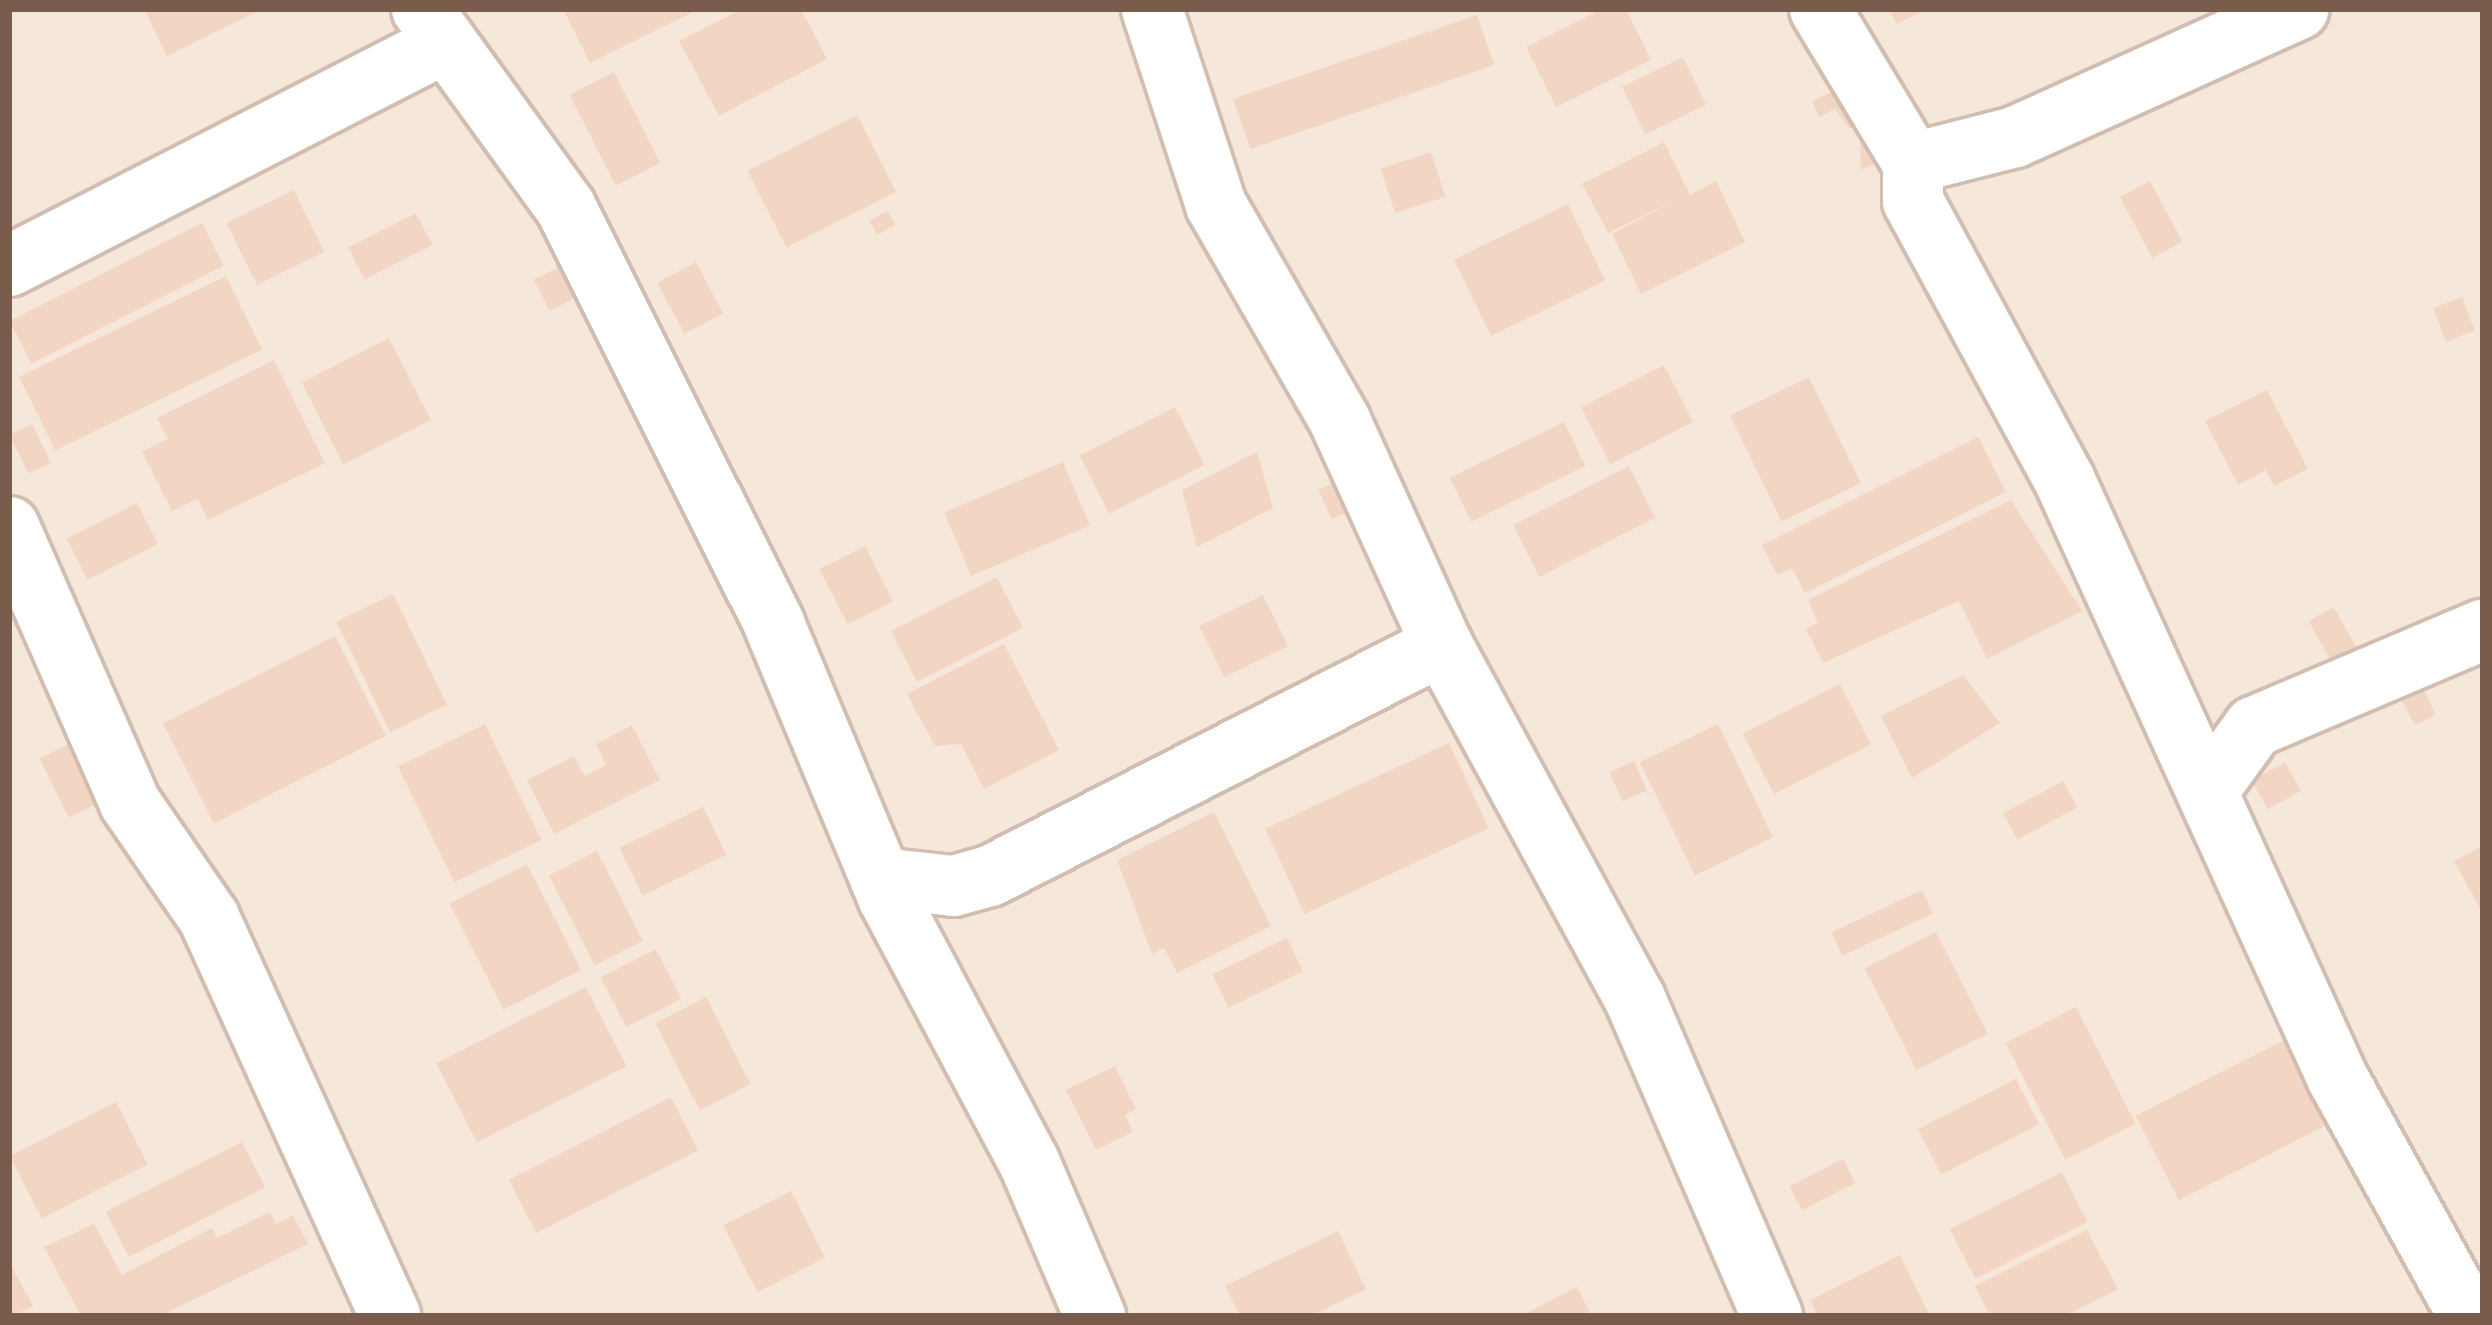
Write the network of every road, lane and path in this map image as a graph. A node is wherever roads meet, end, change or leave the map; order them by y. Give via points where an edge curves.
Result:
1 (1152, 9) edge
2 (1820, 9) edge
3 (2298, 9) edge
4 (431, 28) edge
5 (1913, 163) junction
6 (9, 266) edge
7 (9, 527) edge
8 (2483, 630) edge
9 (1442, 645) junction
10 (2172, 704) junction
11 (2254, 727) junction
12 (2209, 789) junction
13 (880, 878) junction
14 (2460, 1267) edge
15 (390, 1316) edge
16 (1095, 1316) edge
17 (1772, 1316) edge
18 (2469, 1316) edge

1 - 9 street via 1216,205 1340,421
2 - 5 street
3 - 5 street via 2014,137
4 - 6 street
4 - 13 street via 566,208 774,624
5 - 10 street via 1913,201
7 - 15 street via 130,803 209,918
8 - 11 street
9 - 13 street via 990,876 953,886
9 - 17 street via 1636,999
10 - 11 street
10 - 12 street
11 - 12 street
12 - 14 street via 2338,1079
13 - 16 street via 1029,1162
14 - 18 street

